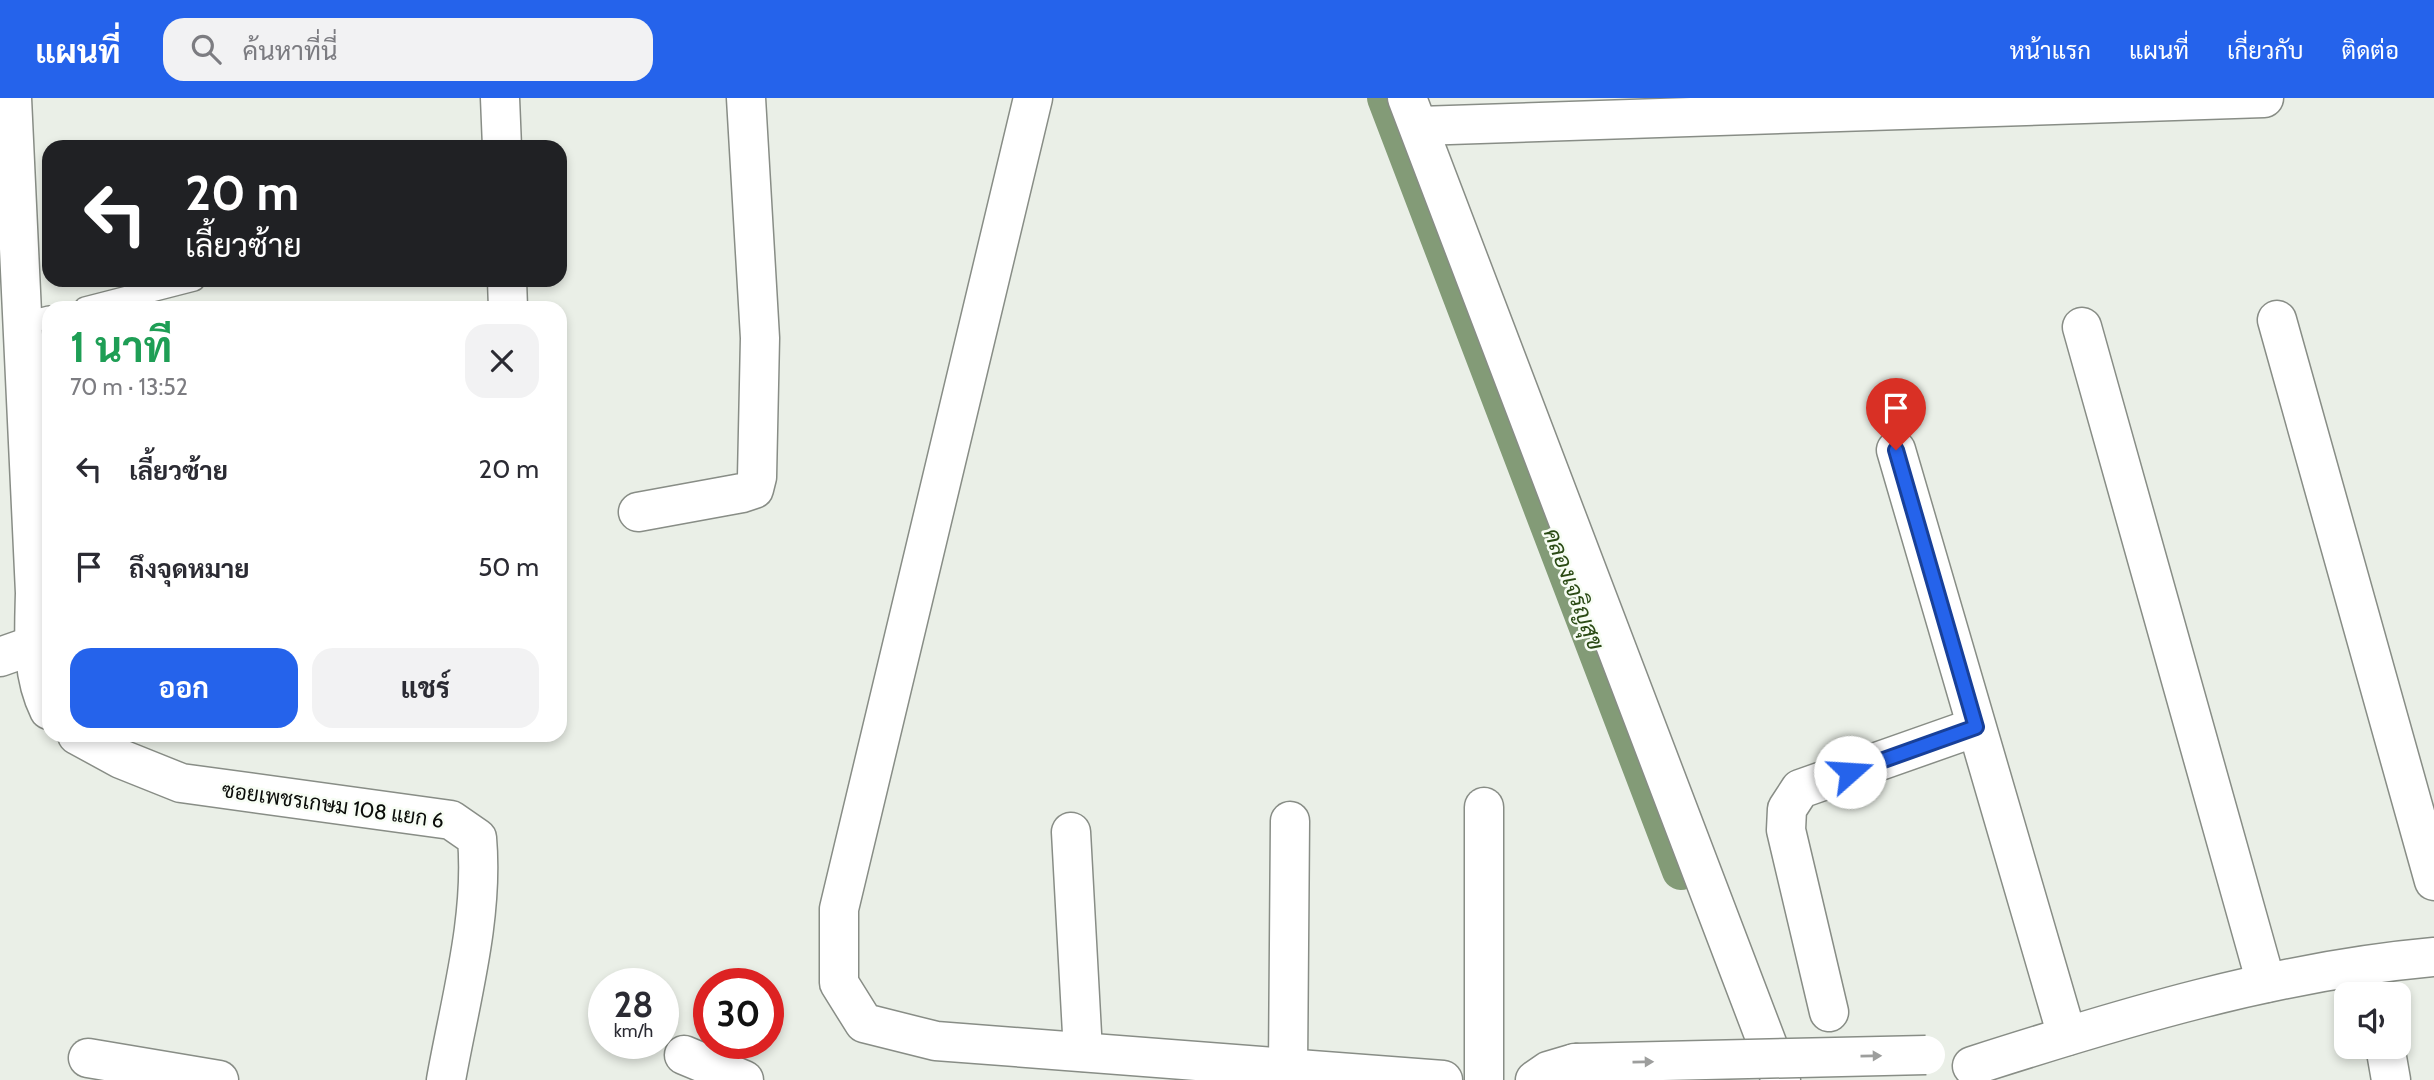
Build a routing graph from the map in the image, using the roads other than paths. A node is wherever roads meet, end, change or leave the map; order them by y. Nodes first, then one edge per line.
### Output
1 (12, 98) edge
2 (500, 98) edge
3 (746, 98) edge
4 (1033, 98) edge
5 (2264, 99) edge
6 (1413, 112) edge
7 (502, 140) edge
8 (167, 287) edge
9 (112, 301) edge
10 (2277, 320) dead end
11 (35, 321) edge
12 (2082, 327) dead end
13 (1896, 450) dead end
14 (638, 512) dead end
15 (42, 594) edge
16 (17, 651) edge
17 (42, 697) edge
18 (1976, 727) junction
19 (89, 742) edge
20 (1484, 807) dead end
21 (1290, 821) dead end
22 (1071, 832) dead end
23 (2434, 881) edge
24 (2434, 957) edge
25 (2374, 978) edge
26 (2266, 983) junction
27 (1829, 1012) dead end
28 (2067, 1036) junction
29 (1083, 1052) junction
30 (684, 1055) dead end
31 (88, 1058) dead end
32 (2387, 1059) edge
33 (1288, 1068) junction
34 (1966, 1073) edge
35 (219, 1080) edge
36 (446, 1080) edge
37 (744, 1080) edge
38 (1443, 1080) edge
39 (1484, 1080) edge
40 (1535, 1080) edge
41 (1781, 1080) edge
42 (2391, 1080) edge

1 - 11 street
2 - 7 street
3 - 14 street
4 - 29 street
5 - 6 street
6 - 41 street
8 - 9 lane
10 - 23 street
11 - 15 street
12 - 26 street
13 - 18 street
15 - 16 street
16 - 17 street
18 - 27 street
18 - 28 street
19 - 36 street, ซอยเพชรเกษม 108 แยก 6
20 - 39 street
21 - 33 street
22 - 29 street
24 - 25 street
25 - 26 street
26 - 28 street
28 - 34 street
29 - 33 street
30 - 37 street
31 - 35 street
32 - 42 street
33 - 38 street
40 -> 34 street, bridge

